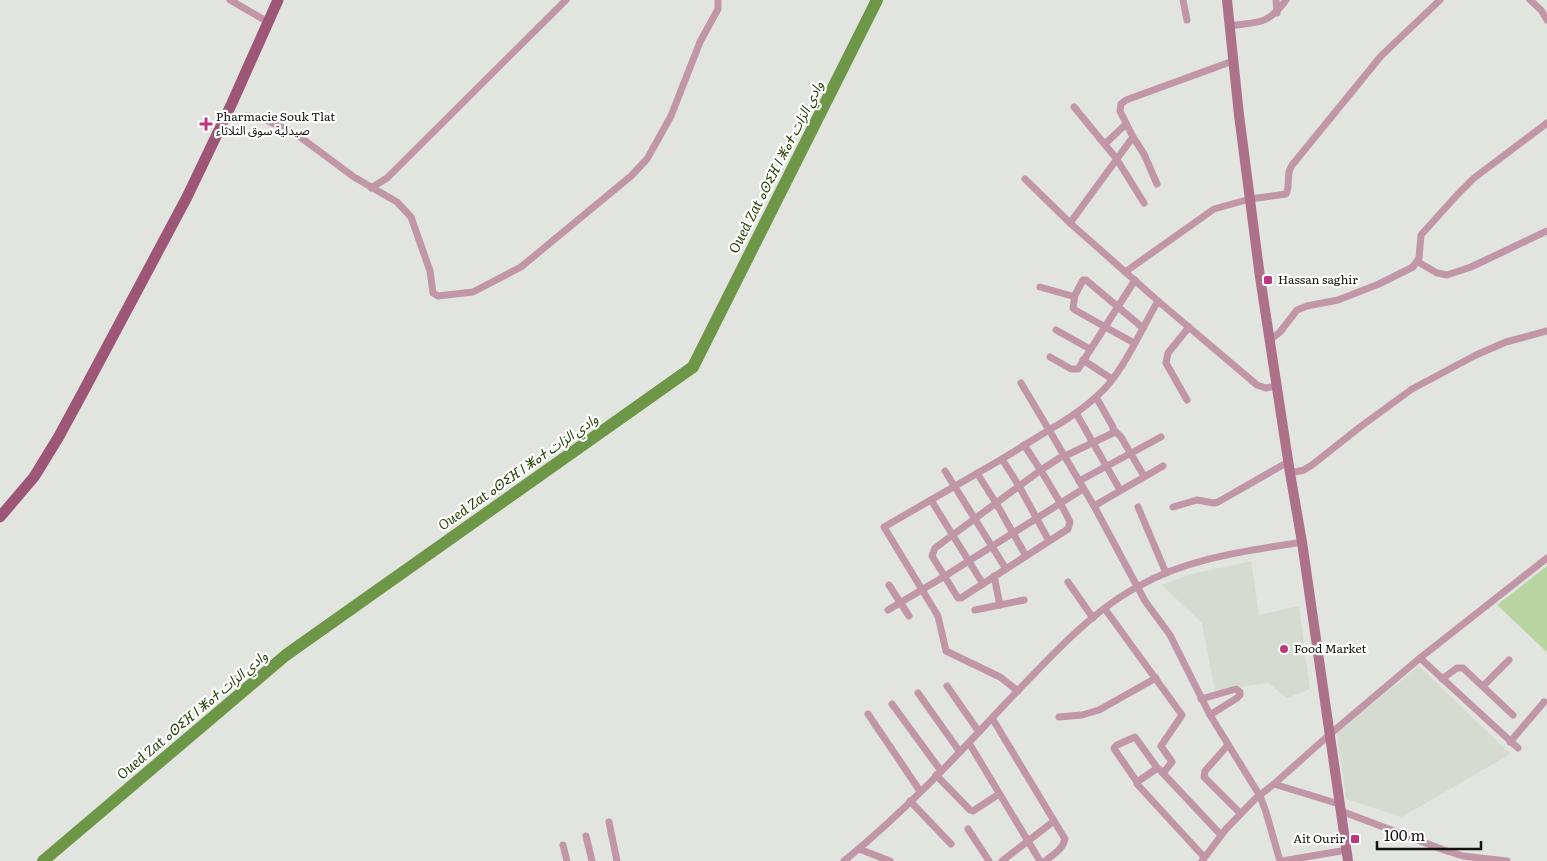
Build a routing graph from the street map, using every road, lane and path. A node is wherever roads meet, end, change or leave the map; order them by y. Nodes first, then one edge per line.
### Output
1 (230, 0) edge
2 (278, 0) edge
3 (566, 0) edge
4 (718, 0) edge
5 (1183, 0) edge
6 (1227, 0) edge
7 (1276, 0) edge
8 (1286, 0) edge
9 (1440, 0) edge
10 (1530, 0) edge
11 (1277, 12) junction
12 (1187, 20) dead end
13 (1547, 20) edge
14 (268, 22) junction
15 (1229, 26) junction
16 (1233, 61) junction
17 (1074, 107) dead end
18 (246, 116) dead end
19 (1547, 123) edge
20 (1126, 124) junction
21 (1133, 137) junction
22 (1104, 144) junction
23 (1116, 158) junction
24 (1025, 179) dead end
25 (1157, 184) dead end
26 (371, 188) junction
27 (1250, 199) junction
28 (1144, 203) dead end
29 (1070, 223) junction
30 (1547, 231) edge
31 (1418, 262) junction
32 (1125, 272) junction
33 (1135, 280) junction
34 (1040, 287) dead end
35 (1075, 295) junction
36 (1158, 301) junction
37 (1117, 307) junction
38 (1104, 326) junction
39 (1189, 327) junction
40 (1142, 328) junction
41 (1056, 330) dead end
42 (1547, 331) edge
43 (1270, 340) junction
44 (1134, 342) junction
45 (1090, 349) junction
46 (1050, 357) dead end
47 (1083, 360) junction
48 (1112, 379) junction
49 (1021, 383) dead end
50 (1277, 386) junction
51 (1096, 397) junction
52 (1187, 400) dead end
53 (1076, 413) junction
54 (1049, 430) junction
55 (1114, 430) junction
56 (1161, 437) dead end
57 (1093, 443) junction
58 (1024, 445) junction
59 (1131, 453) junction
60 (1065, 456) junction
61 (1002, 459) junction
62 (1288, 462) junction
63 (1106, 466) junction
64 (1163, 466) dead end
65 (1041, 470) junction
66 (945, 471) dead end
67 (977, 473) junction
68 (1290, 473) junction
69 (1144, 476) junction
70 (1079, 481) junction
71 (955, 486) junction
72 (1019, 486) junction
73 (1083, 489) junction
74 (1120, 490) junction
75 (931, 500) junction
76 (996, 503) junction
77 (1061, 503) junction
78 (1094, 506) junction
79 (1138, 507) dead end
80 (1173, 507) dead end
81 (0, 517) edge
82 (975, 518) junction
83 (1037, 518) junction
84 (1014, 533) junction
85 (953, 534) junction
86 (1049, 541) junction
87 (1302, 542) junction
88 (992, 546) junction
89 (1026, 556) junction
90 (1547, 558) edge
91 (969, 560) junction
92 (1006, 569) junction
93 (1166, 573) junction
94 (945, 576) junction
95 (994, 576) junction
96 (1068, 582) dead end
97 (983, 584) junction
98 (889, 585) dead end
99 (1138, 586) junction
100 (923, 589) junction
101 (1024, 600) dead end
102 (900, 603) junction
103 (1000, 605) junction
104 (1105, 609) junction
105 (888, 610) dead end
106 (975, 610) dead end
107 (909, 616) dead end
108 (1093, 618) junction
109 (1420, 658) junction
110 (1509, 660) dead end
111 (1156, 678) junction
112 (1442, 679) junction
113 (947, 686) dead end
114 (1483, 686) junction
115 (1018, 692) junction
116 (918, 694) dead end
117 (1201, 699) junction
118 (1544, 702) dead end
119 (892, 704) dead end
120 (868, 714) dead end
121 (1513, 714) dead end
122 (1210, 715) junction
123 (1059, 716) dead end
124 (992, 718) junction
125 (980, 732) junction
126 (1329, 735) junction
127 (1510, 742) junction
128 (969, 743) junction
129 (1228, 745) junction
130 (1518, 748) dead end
131 (960, 752) junction
132 (1161, 771) junction
133 (939, 773) junction
134 (1137, 782) junction
135 (1274, 784) junction
136 (920, 791) junction
137 (999, 794) junction
138 (1260, 796) junction
139 (910, 801) junction
140 (1340, 807) junction
141 (1240, 814) junction
142 (1054, 821) junction
143 (608, 822) dead end
144 (968, 829) dead end
145 (1221, 835) junction
146 (586, 836) dead end
147 (1028, 841) junction
148 (951, 844) dead end
149 (563, 845) dead end
150 (859, 849) junction
151 (1347, 850) junction
152 (1203, 859) edge
153 (567, 861) edge
154 (592, 861) edge
155 (617, 861) edge
156 (844, 861) edge
157 (890, 861) edge
158 (989, 861) edge
159 (1002, 861) edge
160 (1040, 861) edge
161 (1045, 861) edge
162 (1281, 861) edge
163 (1348, 861) edge
164 (1507, 861) edge

1 - 14 street
2 - 14 main road
3 - 26 street
4 - 26 street
5 - 12 street
6 - 15 street
7 - 11 street
8 - 11 street
9 - 27 street
10 - 13 street
11 - 15 street
14 - 81 main road
15 - 16 street
16 - 20 street
16 - 27 street
17 - 22 street
18 - 26 street
19 - 31 street
20 - 21 street
20 - 22 street
21 - 23 street
21 - 25 street
22 - 23 street
23 - 28 street
23 - 29 street
24 - 29 street
27 - 32 street
27 - 43 street
29 - 32 street
30 - 31 street
31 - 43 street
32 - 33 street
33 - 36 street
33 - 37 street
34 - 35 street
35 - 37 street
35 - 38 street
36 - 39 street
36 - 40 street
37 - 38 street
37 - 40 street
38 - 44 street
38 - 45 street
39 - 50 street
39 - 52 street
40 - 44 street
41 - 45 street
42 - 68 street
43 - 50 street
44 - 48 street
45 - 47 street
46 - 47 street
47 - 48 street
48 - 51 street
49 - 54 street
50 - 62 street
51 - 53 street
51 - 55 street
53 - 54 street
53 - 57 street
54 - 58 street
54 - 60 street
55 - 57 street
55 - 59 street
56 - 59 street
57 - 60 street
57 - 63 street
58 - 61 street
58 - 65 street
59 - 63 street
59 - 69 street
60 - 65 street
60 - 70 street
61 - 67 street
61 - 72 street
62 - 68 street
62 - 80 street
63 - 70 street
63 - 74 street
64 - 69 street
65 - 72 street
65 - 77 street
66 - 71 street
67 - 71 street
67 - 76 street
68 - 87 street
69 - 74 street
70 - 73 street
71 - 75 street
71 - 82 street
72 - 76 street
72 - 83 street
73 - 77 street
73 - 78 street
74 - 78 street
75 - 85 street
75 - 100 street
76 - 82 street
76 - 84 street
77 - 83 street
77 - 86 street
78 - 99 street
79 - 93 street
82 - 85 street
82 - 88 street
83 - 84 street
83 - 86 street
84 - 88 street
84 - 89 street
85 - 91 street
85 - 94 street
86 - 89 street
87 - 93 street
87 - 126 street
88 - 91 street
88 - 92 street
89 - 92 street
90 - 109 street
91 - 94 street
91 - 97 street
92 - 95 street
93 - 99 street
94 - 97 street
94 - 100 street
95 - 97 street
95 - 103 street
96 - 108 street
98 - 102 street
99 - 104 street
99 - 117 street
100 - 102 street
100 - 115 street
101 - 103 street
102 - 105 street
102 - 107 street
103 - 106 street
104 - 108 street
104 - 111 street
108 - 115 street
109 - 112 street
109 - 126 street
110 - 114 street
111 - 123 street
111 - 132 street
112 - 114 street
112 - 127 street
113 - 125 street
114 - 121 street
115 - 124 street
116 - 131 street
117 - 122 street
117 - 122 street
118 - 127 street
119 - 133 street
120 - 136 street
122 - 129 street
124 - 125 street
124 - 142 street
125 - 128 street
126 - 135 street
126 - 140 street
127 - 130 street
128 - 131 street
128 - 137 street
129 - 138 street
129 - 141 street
131 - 133 street
132 - 134 street
132 - 134 street
132 - 145 street
133 - 136 street
133 - 137 street
134 - 152 street
135 - 138 street
135 - 140 street
136 - 139 street
137 - 147 street
138 - 141 street
138 - 162 street
139 - 148 street
139 - 150 street
140 - 151 street
140 - 164 street
141 - 145 street
142 - 147 street
142 - 161 street
143 - 155 street
144 - 158 street
145 - 152 street
146 - 154 street
147 - 159 street
147 - 160 street
149 - 153 street
150 - 156 street
150 - 157 street
151 - 162 street
151 - 163 street

